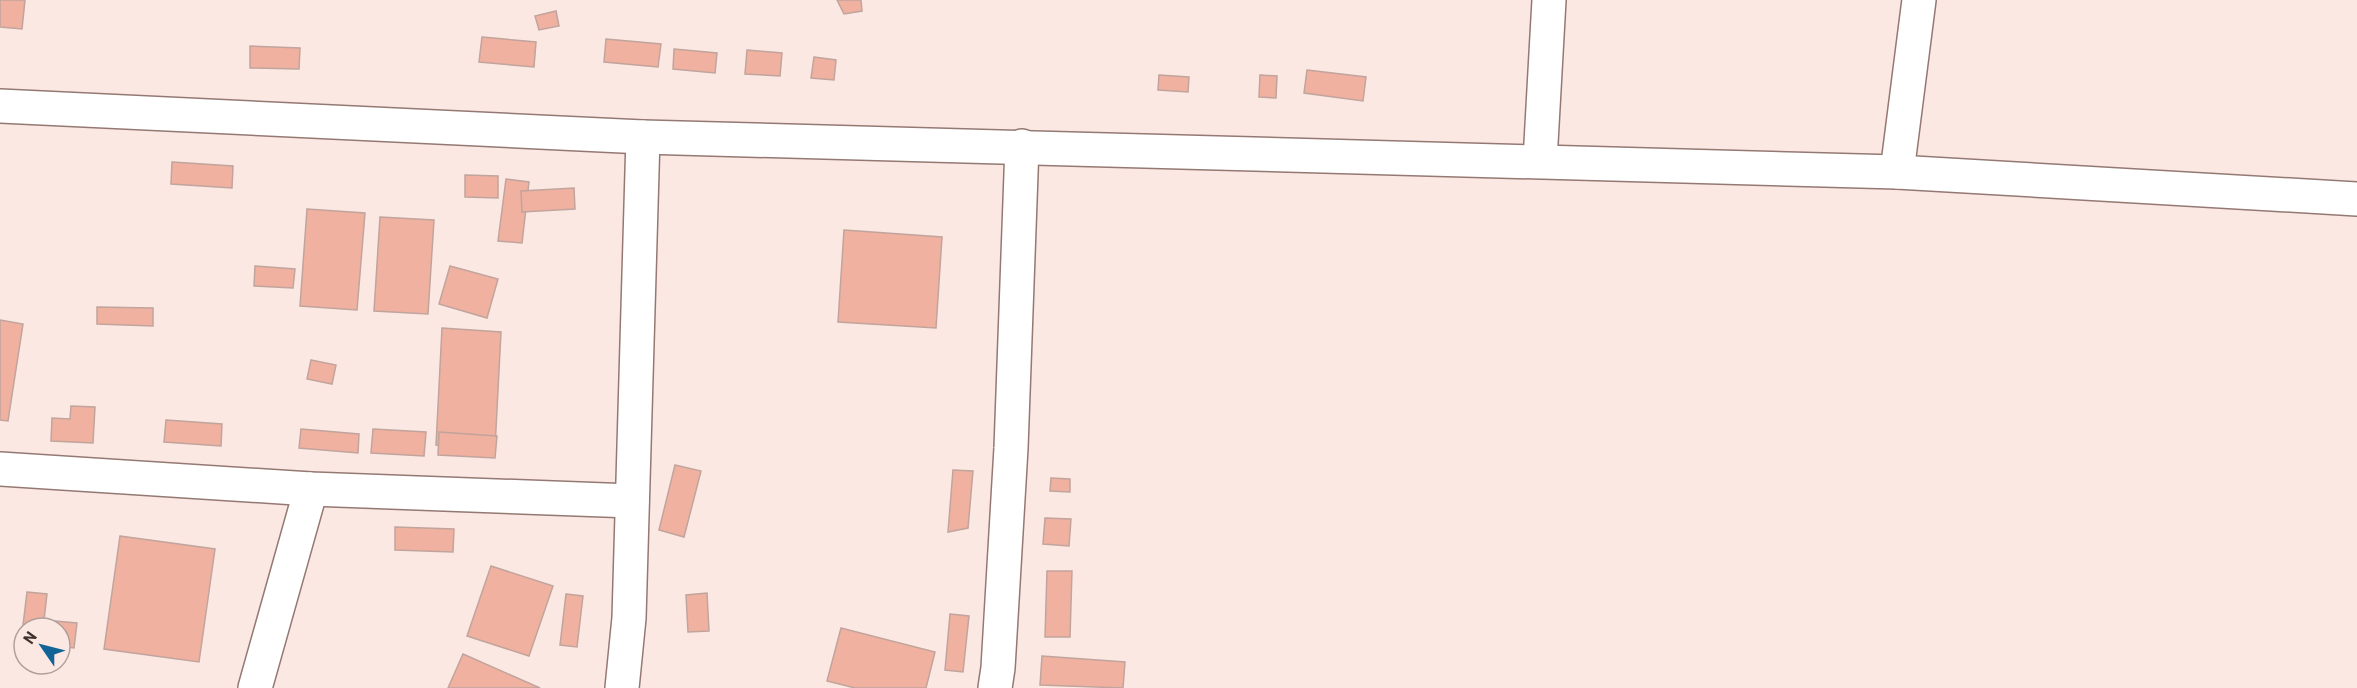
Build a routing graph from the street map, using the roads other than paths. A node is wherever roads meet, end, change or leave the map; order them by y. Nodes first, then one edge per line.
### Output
1 (1549, 0) edge
2 (1918, 0) edge
3 (0, 106) edge
4 (643, 137) junction
5 (1022, 146) junction
6 (1540, 161) junction
7 (1897, 172) junction
8 (2357, 199) edge
9 (0, 469) edge
10 (311, 489) junction
11 (632, 501) junction
12 (255, 688) edge
13 (622, 688) edge
14 (995, 688) edge

1 - 6 street
2 - 7 street
3 - 4 street
4 - 5 street
4 - 11 street
5 - 6 street
5 - 14 street
6 - 7 street
7 - 8 street
9 - 10 street
10 - 11 street
10 - 12 street
11 - 13 street

